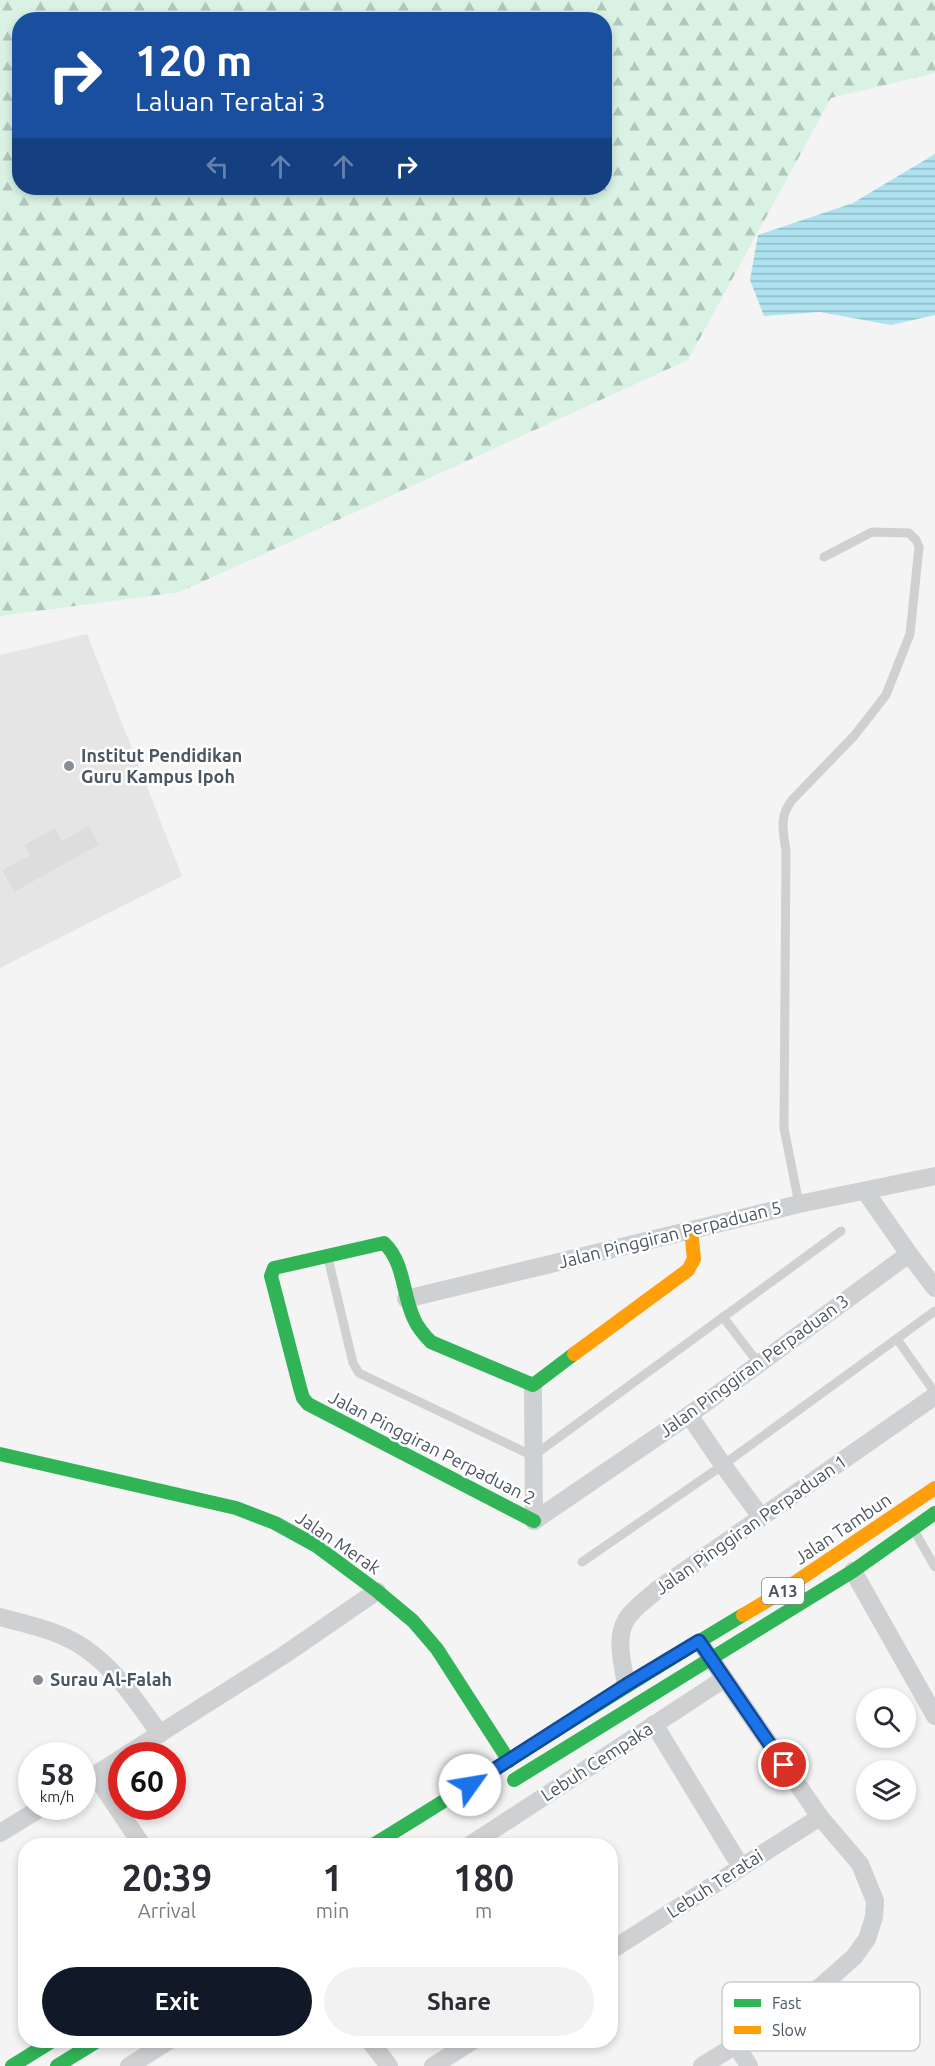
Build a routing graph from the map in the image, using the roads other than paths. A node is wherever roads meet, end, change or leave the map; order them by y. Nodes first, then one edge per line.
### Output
1 (824, 557) dead end
2 (935, 1176) edge
3 (865, 1191) junction
4 (799, 1204) junction
5 (691, 1230) junction
6 (841, 1231) dead end
7 (909, 1254) junction
8 (327, 1256) junction
9 (935, 1288) edge
10 (406, 1299) junction
11 (935, 1311) edge
12 (723, 1317) junction
13 (897, 1339) junction
14 (759, 1364) junction
15 (534, 1385) junction
16 (935, 1394) edge
17 (689, 1414) junction
18 (0, 1454) edge
19 (533, 1456) junction
20 (723, 1466) junction
21 (935, 1490) edge
22 (935, 1513) edge
23 (761, 1517) junction
24 (534, 1521) junction
25 (913, 1527) junction
26 (582, 1562) dead end
27 (935, 1568) edge
28 (853, 1571) junction
29 (807, 1575) junction
30 (377, 1591) junction
31 (0, 1617) edge
32 (699, 1641) junction
33 (711, 1660) junction
34 (724, 1679) junction
35 (626, 1685) junction
36 (935, 1716) edge
37 (654, 1724) junction
38 (159, 1734) junction
39 (146, 1742) edge
40 (509, 1761) junction
41 (96, 1788) edge
42 (501, 1789) dead end
43 (820, 1817) junction
44 (21, 1820) edge
45 (0, 1833) edge
46 (136, 1838) edge
47 (384, 1838) edge
48 (481, 1838) edge
49 (741, 1867) junction
50 (618, 1946) edge
51 (827, 1982) edge
52 (41, 2048) edge
53 (86, 2048) edge
54 (157, 2048) edge
55 (375, 2048) edge
56 (461, 2048) edge
57 (726, 2051) edge
58 (740, 2051) edge
59 (12, 2066) edge
60 (57, 2066) edge
61 (129, 2066) edge
62 (388, 2066) edge
63 (433, 2066) edge
64 (702, 2066) edge
65 (749, 2066) edge

1 - 4 lane
2 - 3 street, Jalan Pinggiran Perpaduan 5
3 - 4 street, Jalan Pinggiran Perpaduan 5
3 - 7 street
4 - 5 street, Jalan Pinggiran Perpaduan 5
5 - 10 street, Jalan Pinggiran Perpaduan 5
5 - 15 street
6 - 12 lane
7 - 9 street
7 - 14 street, Jalan Pinggiran Perpaduan 3
8 - 10 street, Jalan Pinggiran Perpaduan 2
8 - 19 lane
8 - 24 street, Jalan Pinggiran Perpaduan 2
10 - 15 street
11 - 13 lane
12 - 14 lane
12 - 19 lane
13 - 16 lane
13 - 20 lane
14 - 17 street, Jalan Pinggiran Perpaduan 3
15 - 19 street
16 - 23 street, Jalan Pinggiran Perpaduan 1
17 - 20 street
17 - 24 street, Jalan Pinggiran Perpaduan 3
18 - 30 street, Jalan Merak
19 - 24 street
20 - 23 street
20 - 26 lane
21 - 25 street
21 - 29 street, Jalan Tambun / A13
22 - 25 street, A13
23 - 35 street, Jalan Pinggiran Perpaduan 1
25 - 27 lane
25 - 28 street, A13
25 - 29 street
28 - 33 street, A13
28 - 36 street
29 - 32 street, Jalan Tambun / A13
30 - 38 street
30 - 40 street, Jalan Merak
31 - 38 street
32 - 33 street
32 - 35 street, Jalan Tambun / A13
33 - 34 street
33 - 42 street, A13
34 - 37 street, Lebuh Cempaka
34 - 43 street
35 - 40 street, Jalan Tambun
37 - 48 street, Lebuh Cempaka
37 - 49 street
38 - 39 street
40 - 47 street, Jalan Tambun
41 - 46 street
43 - 49 street, Lebuh Teratai
43 - 51 street
44 - 45 street
49 - 50 street, Lebuh Teratai
52 - 59 street
53 - 60 street
54 - 61 street
55 - 62 street
56 - 63 street
57 - 64 street
58 - 65 street

